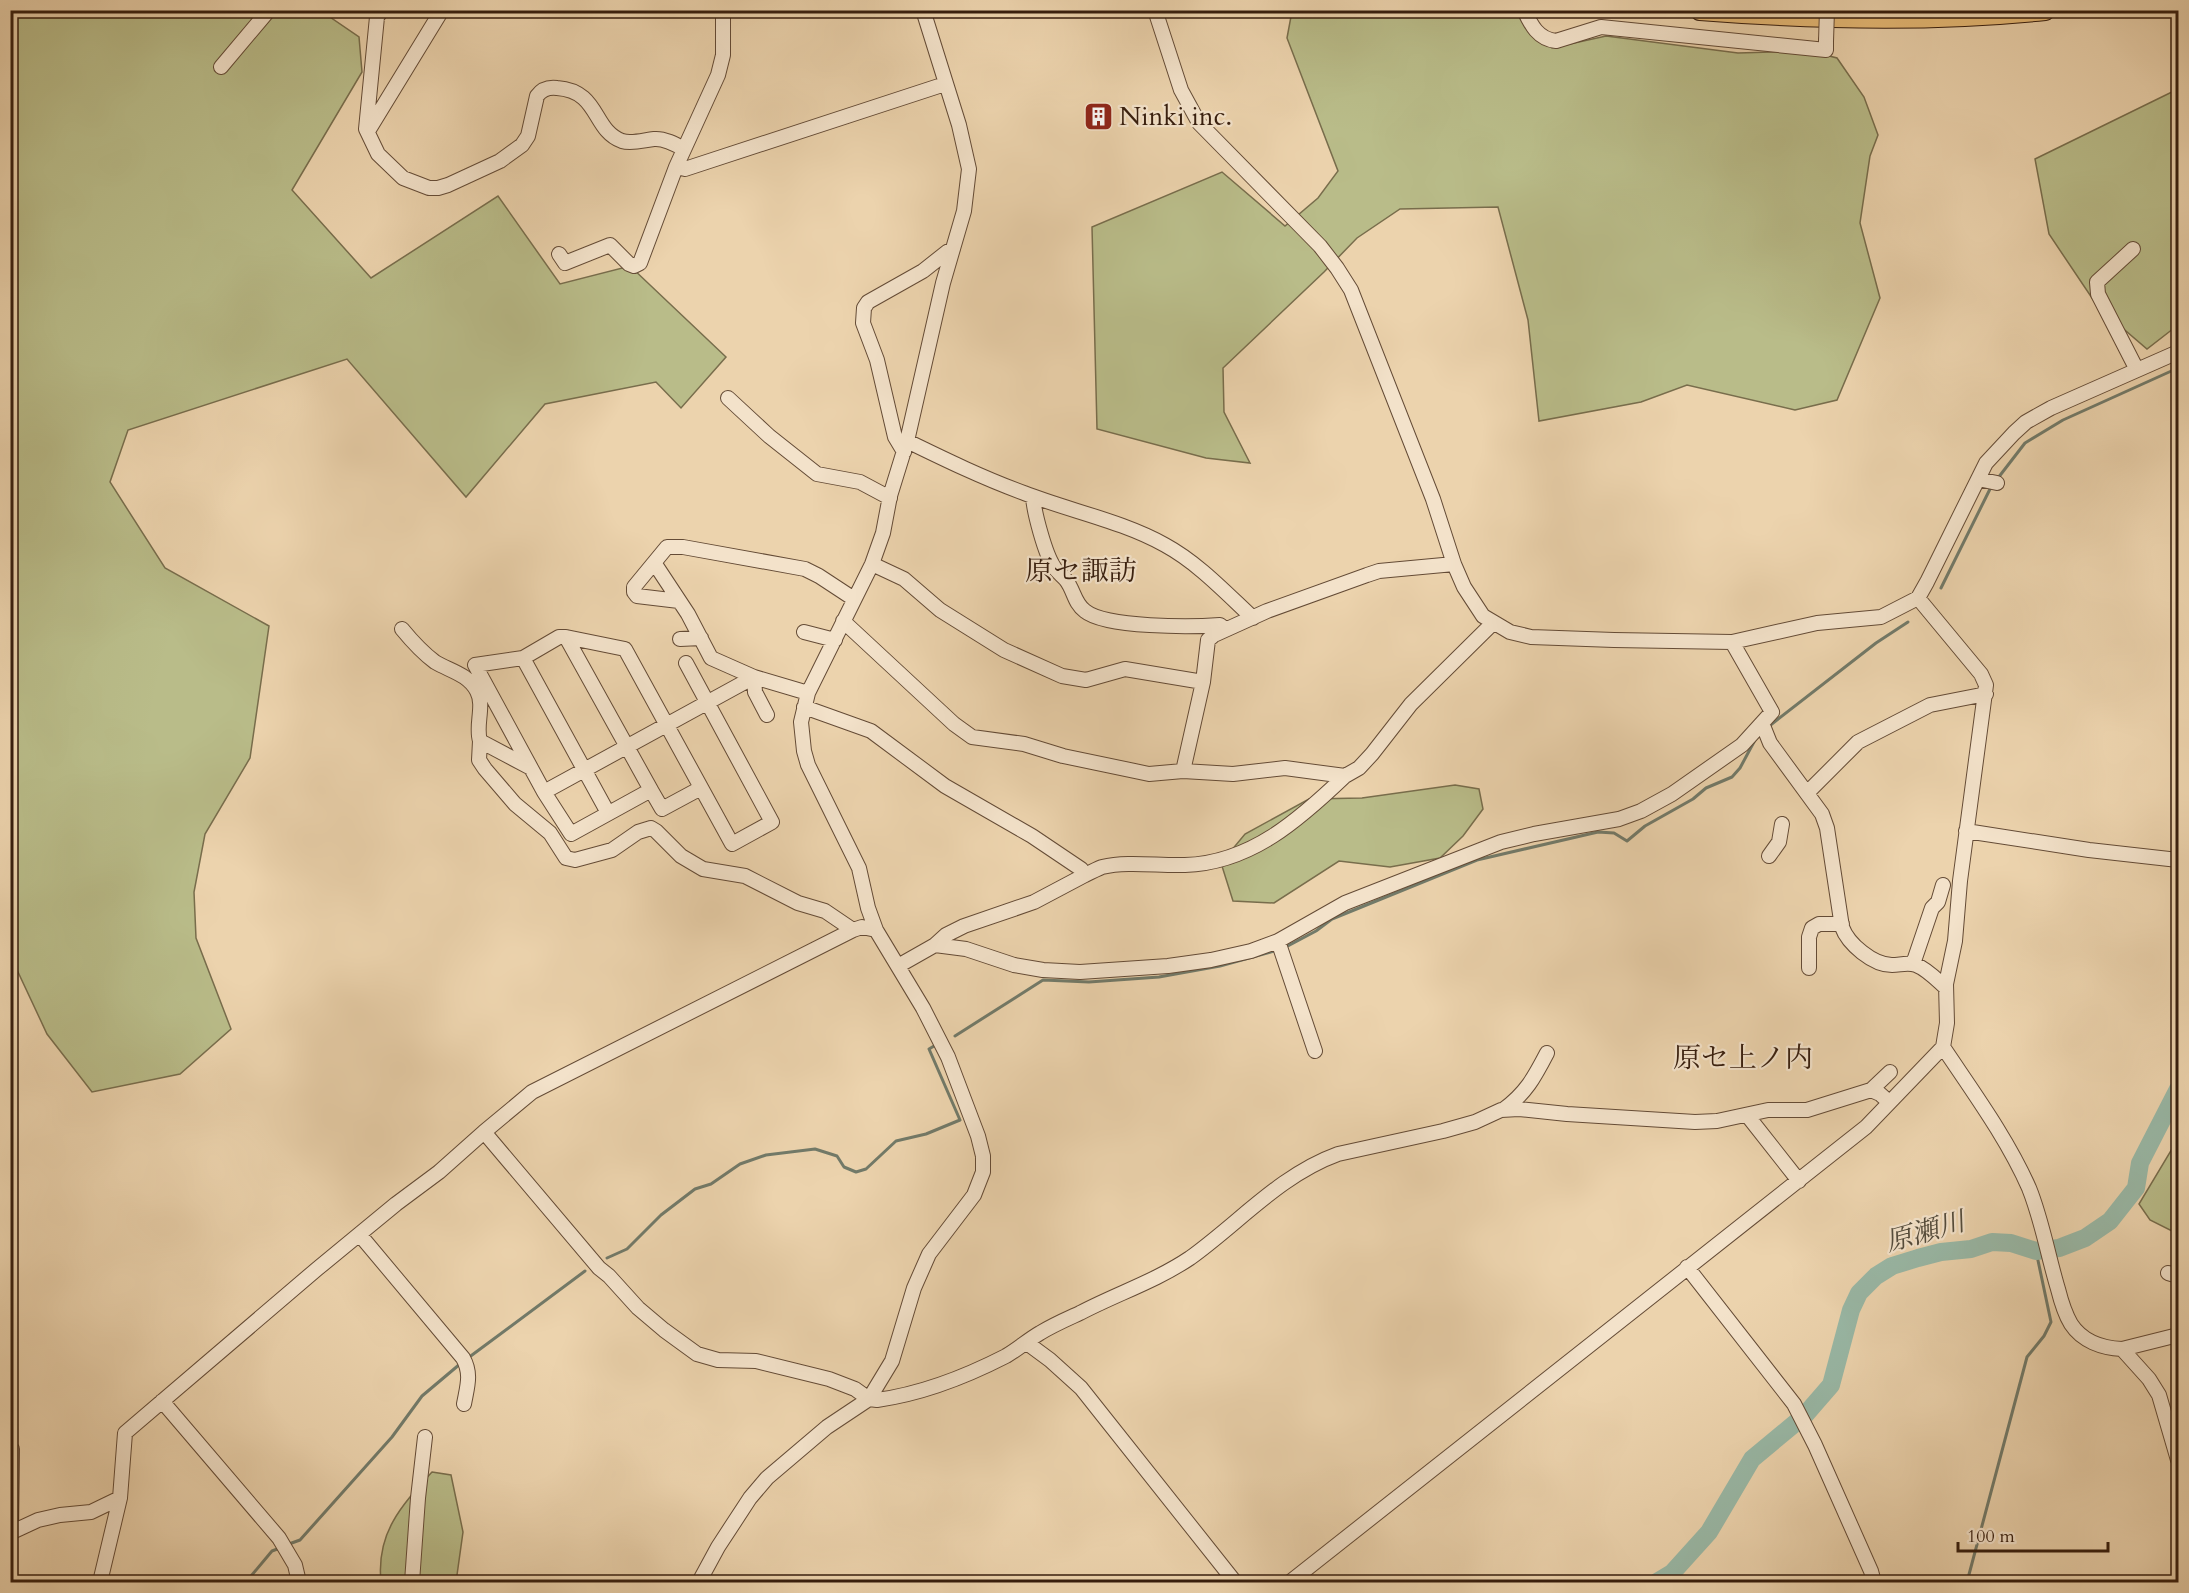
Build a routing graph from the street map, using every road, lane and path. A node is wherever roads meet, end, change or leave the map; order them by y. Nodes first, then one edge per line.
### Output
1 (268, 10) edge
2 (382, 10) edge
3 (442, 10) edge
4 (723, 10) edge
5 (923, 10) edge
6 (1155, 10) edge
7 (1524, 10) edge
8 (1700, 10) edge
9 (1827, 10) edge
10 (2045, 10) edge
11 (221, 67) dead end
12 (945, 84) junction
13 (367, 132) junction
14 (684, 149) junction
15 (676, 167) junction
16 (953, 249) junction
17 (2133, 249) dead end
18 (559, 255) dead end
19 (2178, 352) edge
20 (2137, 370) junction
21 (728, 398) dead end
22 (905, 447) junction
23 (1034, 497) junction
24 (890, 498) junction
25 (655, 564) junction
26 (872, 564) junction
27 (1454, 564) junction
28 (1918, 598) junction
29 (854, 599) junction
30 (679, 602) junction
31 (1252, 618) junction
32 (843, 621) junction
33 (1493, 623) junction
34 (402, 629) dead end
35 (1225, 629) junction
36 (804, 632) dead end
37 (566, 637) junction
38 (701, 638) junction
39 (680, 639) dead end
40 (835, 640) junction
41 (1732, 642) junction
42 (523, 658) junction
43 (686, 663) dead end
44 (754, 677) junction
45 (1203, 682) junction
46 (808, 693) junction
47 (1986, 694) junction
48 (708, 702) junction
49 (804, 707) junction
50 (766, 714) dead end
51 (1762, 723) junction
52 (668, 725) junction
53 (480, 741) junction
54 (626, 746) junction
55 (531, 768) junction
56 (584, 769) junction
57 (1183, 771) junction
58 (1345, 776) junction
59 (701, 788) junction
60 (651, 790) junction
61 (544, 792) junction
62 (1807, 794) junction
63 (608, 813) junction
64 (1782, 824) dead end
65 (1966, 831) junction
66 (1769, 856) dead end
67 (2178, 860) edge
68 (1086, 875) junction
69 (1943, 885) dead end
70 (1938, 902) junction
71 (1957, 906) junction
72 (1842, 924) junction
73 (853, 930) junction
74 (876, 930) junction
75 (935, 945) junction
76 (1280, 946) junction
77 (1913, 964) junction
78 (898, 966) junction
79 (1809, 968) dead end
80 (1946, 988) junction
81 (1943, 1047) junction
82 (1316, 1051) dead end
83 (1547, 1053) dead end
84 (1890, 1072) dead end
85 (1871, 1090) junction
86 (1889, 1102) junction
87 (1503, 1110) junction
88 (1747, 1115) junction
89 (484, 1132) junction
90 (1799, 1181) junction
91 (360, 1234) junction
92 (1687, 1268) junction
93 (2178, 1335) edge
94 (1027, 1343) junction
95 (2122, 1349) junction
96 (869, 1399) junction
97 (162, 1401) junction
98 (464, 1404) dead end
99 (425, 1437) dead end
100 (12, 1449) dead end
101 (2178, 1460) edge
102 (120, 1498) junction
103 (11, 1533) edge
104 (100, 1582) edge
105 (299, 1582) edge
106 (411, 1582) edge
107 (699, 1582) edge
108 (1235, 1582) edge
109 (1290, 1582) edge
110 (1874, 1582) edge

1 - 11 street
2 - 13 street
3 - 13 street
4 - 14 street
5 - 12 street
6 - 27 street
7 - 9 street, bridge
8 - 10 highway
12 - 15 street
12 - 16 street
13 - 14 street
14 - 15 street
15 - 18 street
16 - 22 street
16 - 22 street
17 - 20 street
19 - 20 street
20 - 28 street
21 - 24 street
22 - 23 street
22 - 24 street
23 - 31 street
23 - 35 street
24 - 26 street
25 - 29 street
25 - 30 street
25 - 30 street
26 - 29 street
26 - 45 street
27 - 31 street
27 - 33 street
28 - 41 street
28 - 47 street
29 - 32 street
30 - 38 street
31 - 35 street
32 - 40 street
32 - 57 street
33 - 41 street
33 - 58 street
34 - 53 street
35 - 45 street
36 - 40 street
37 - 42 street
37 - 52 street
37 - 54 street
38 - 39 street
38 - 44 street
40 - 46 street
41 - 51 street
42 - 55 street
42 - 56 street
43 - 48 street
44 - 46 street
44 - 48 street
44 - 50 street
45 - 57 street
46 - 49 street
47 - 62 street
47 - 65 street
48 - 52 street
48 - 59 street
49 - 68 street
49 - 74 street
51 - 62 street
51 - 76 street
52 - 54 street
52 - 59 street
53 - 55 street
53 - 73 street
54 - 56 street
54 - 60 street
55 - 61 street
56 - 61 street
56 - 63 street
57 - 58 street
58 - 68 street
59 - 60 street
60 - 63 street
61 - 63 street
62 - 72 street
64 - 66 street
65 - 67 street
65 - 71 street
68 - 75 street
69 - 70 street
70 - 71 street
70 - 77 street
71 - 80 street
72 - 77 street
72 - 79 street
73 - 74 street
73 - 89 street
74 - 78 street
75 - 76 street
75 - 78 street
76 - 82 street
77 - 80 street
78 - 96 street
80 - 81 street
81 - 86 street
81 - 95 street
83 - 87 street
84 - 85 street
85 - 86 street
85 - 88 street
86 - 90 street
87 - 88 street
87 - 94 street
88 - 90 street
89 - 91 street
89 - 96 street
90 - 92 street
91 - 97 street
91 - 98 street
92 - 109 street
92 - 110 street
93 - 95 street
94 - 96 street
94 - 108 street
95 - 101 street
96 - 107 street
97 - 102 street
97 - 105 street
99 - 106 street
100 - 103 street
102 - 103 street
102 - 104 street

